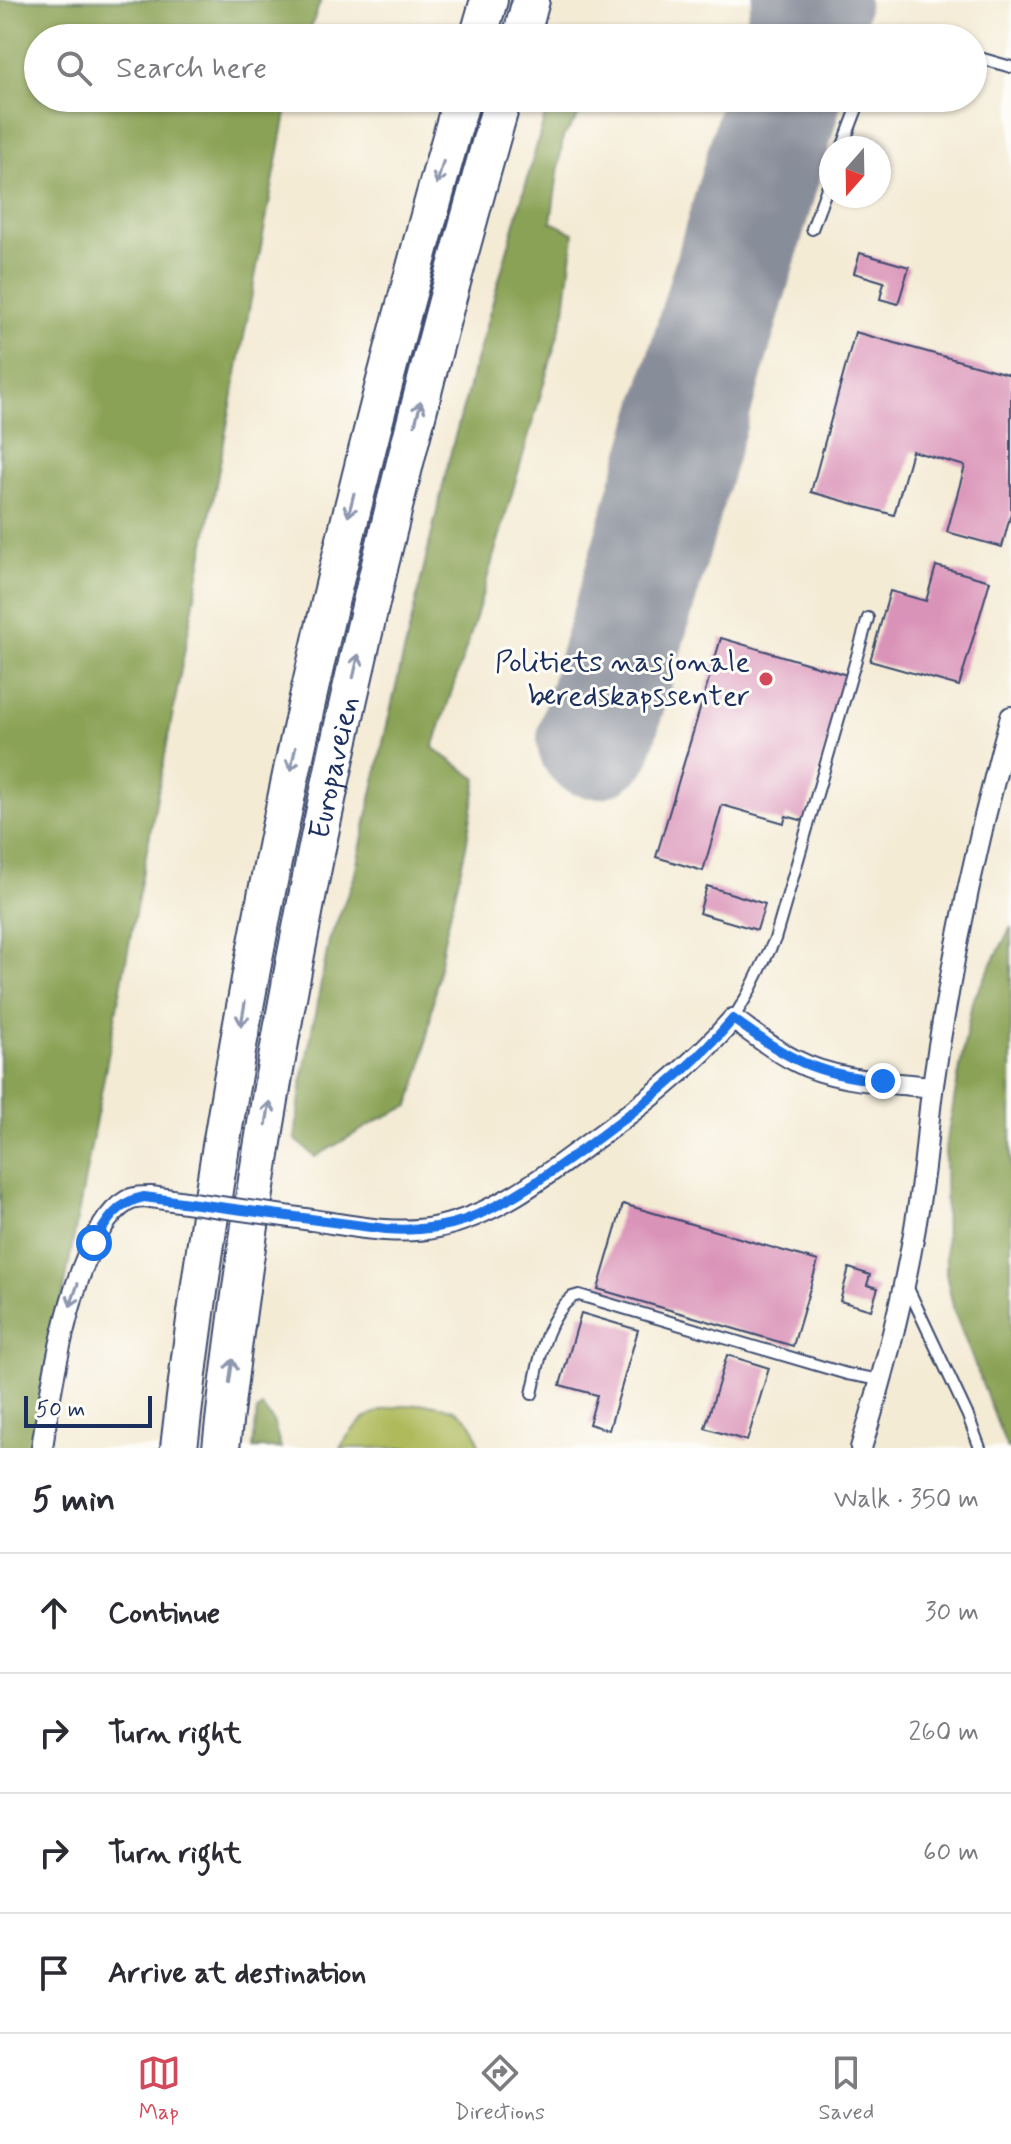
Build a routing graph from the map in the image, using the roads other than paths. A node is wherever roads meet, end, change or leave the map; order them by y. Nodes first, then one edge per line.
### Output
1 (489, 0) edge
2 (531, 0) edge
3 (482, 24) edge
4 (525, 24) edge
5 (987, 60) edge
6 (1011, 67) edge
7 (458, 112) edge
8 (499, 112) edge
9 (856, 112) edge
10 (847, 136) edge
11 (820, 208) edge
12 (812, 229) dead end
13 (868, 618) dead end
14 (1011, 717) edge
15 (733, 1019) junction
16 (932, 1087) junction
17 (906, 1282) junction
18 (881, 1380) junction
19 (532, 1394) dead end
20 (42, 1448) edge
21 (179, 1448) edge
22 (221, 1448) edge
23 (861, 1448) edge
24 (980, 1448) edge

1 - 3 highway
2 - 4 highway
5 - 6 lane
7 -> 21 highway, Europaveien
22 -> 8 highway, Europaveien
9 - 10 lane
11 - 12 lane
13 - 15 lane
14 - 16 street
15 - 16 street
15 -> 20 street, bridge
16 - 17 street
17 - 18 street
17 - 24 lane
18 - 19 lane
18 - 23 street

